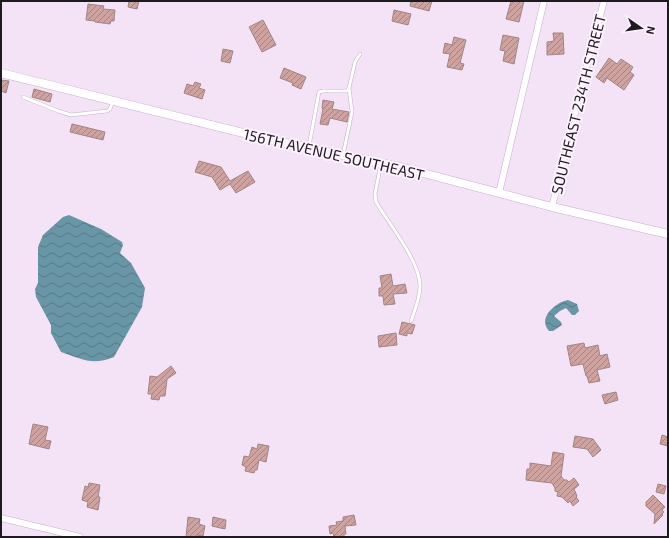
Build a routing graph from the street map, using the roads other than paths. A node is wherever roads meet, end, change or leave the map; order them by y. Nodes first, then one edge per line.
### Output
1 (544, 1) edge
2 (604, 1) edge
3 (360, 54) dead end
4 (1, 73) edge
5 (349, 88) junction
6 (23, 97) dead end
7 (113, 101) junction
8 (309, 148) junction
9 (343, 156) junction
10 (381, 164) junction
11 (499, 194) junction
12 (552, 207) junction
13 (668, 234) edge
14 (411, 321) dead end
15 (1, 518) edge
16 (80, 537) edge

1 - 11 street
2 - 12 street, SOUTHEAST 234TH STREET
3 - 5 lane
4 - 7 street, 156TH AVENUE SOUTHEAST
5 - 8 lane
5 - 9 lane
6 - 7 lane
7 - 8 street, 156TH AVENUE SOUTHEAST
8 - 9 street, 156TH AVENUE SOUTHEAST
9 - 10 street, 156TH AVENUE SOUTHEAST
10 - 11 street, 156TH AVENUE SOUTHEAST
10 - 14 lane
11 - 12 street, 156TH AVENUE SOUTHEAST
12 - 13 street, 156TH AVENUE SOUTHEAST
15 - 16 street

